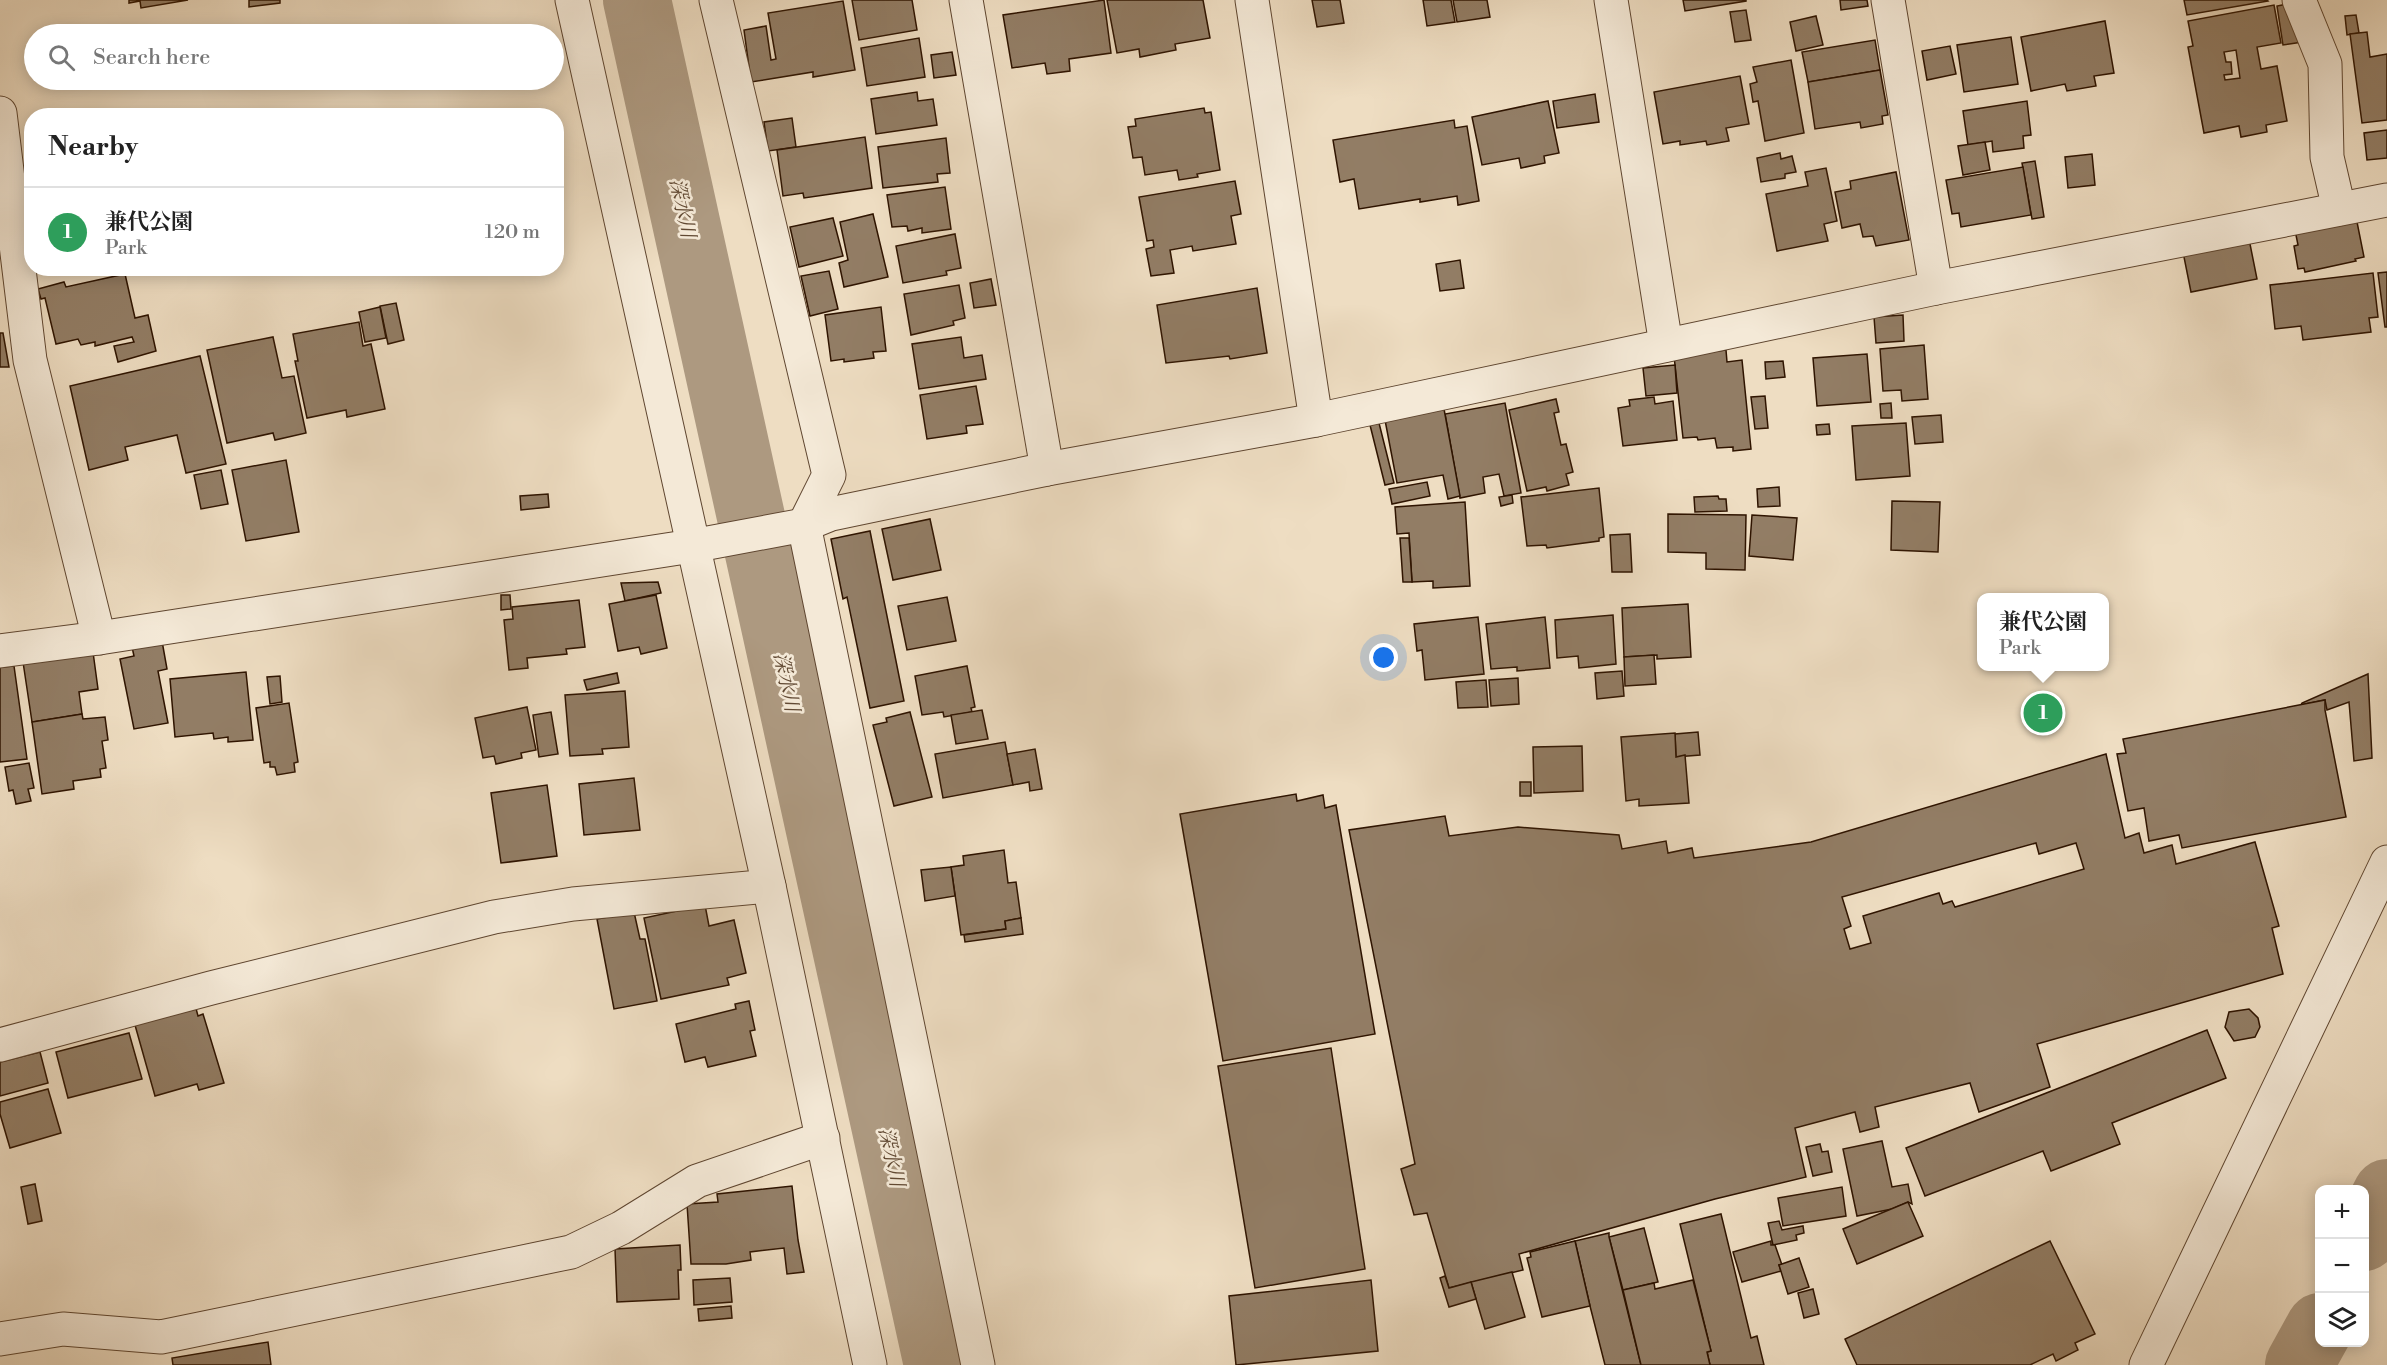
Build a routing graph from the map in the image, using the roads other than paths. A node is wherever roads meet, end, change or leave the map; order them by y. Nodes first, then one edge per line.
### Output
1 (572, 0) edge
2 (716, 0) edge
3 (966, 0) edge
4 (1252, 0) edge
5 (1611, 0) edge
6 (1888, 0) edge
7 (2299, 0) edge
8 (0, 113) edge
9 (2387, 200) edge
10 (2340, 209) junction
11 (1936, 288) junction
12 (1666, 345) junction
13 (1316, 420) junction
14 (1047, 469) junction
15 (804, 525) junction
16 (692, 546) junction
17 (99, 638) junction
18 (0, 651) edge
19 (2387, 862) edge
20 (769, 886) junction
21 (0, 1045) edge
22 (822, 1138) junction
23 (0, 1339) edge
24 (870, 1365) edge
25 (978, 1365) edge
26 (2146, 1365) edge

1 - 16 street
2 - 15 street
3 - 14 street
4 - 13 street
5 - 12 street
6 - 11 street
7 - 10 street
8 - 17 street
9 - 10 street
10 - 11 street
11 - 12 street
12 - 13 street
13 - 14 street
14 - 15 street
15 - 16 street
15 - 25 street
16 - 17 street
16 - 20 street
17 - 18 street
19 - 26 street
20 - 21 street
20 - 22 street
22 - 23 street
22 - 24 street

